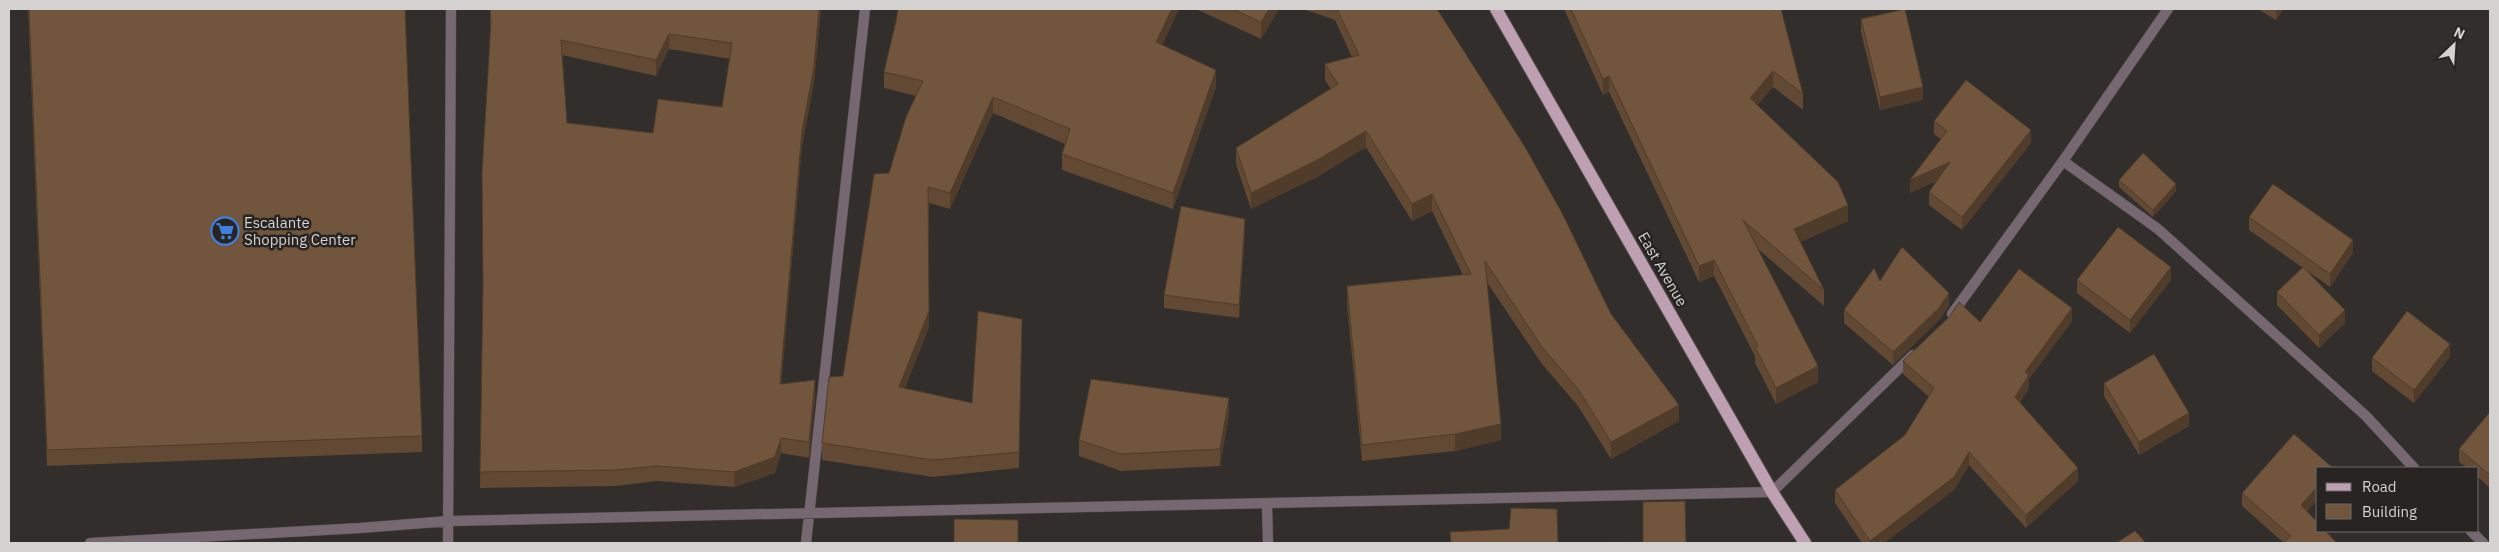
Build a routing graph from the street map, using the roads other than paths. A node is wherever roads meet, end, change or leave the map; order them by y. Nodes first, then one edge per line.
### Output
1 (452, 9) edge
2 (865, 9) edge
3 (1496, 9) edge
4 (2168, 9) edge
5 (2063, 161) junction
6 (1944, 325) edge
7 (1922, 346) edge
8 (2413, 467) edge
9 (1772, 492) junction
10 (1267, 504) junction
11 (810, 514) junction
12 (449, 521) junction
13 (2472, 532) edge
14 (90, 543) edge
15 (448, 543) edge
16 (806, 543) edge
17 (1268, 543) edge
18 (1805, 543) edge
19 (2483, 543) edge

1 - 12 street
2 - 11 street
3 - 9 main road, East Avenue
4 - 5 street
5 - 6 street
5 - 8 street
7 - 9 street
9 - 10 street
9 - 18 main road, East Avenue
10 - 11 street
10 - 17 street
11 - 12 street
11 - 16 street
12 - 14 street
12 - 15 street
13 - 19 street

